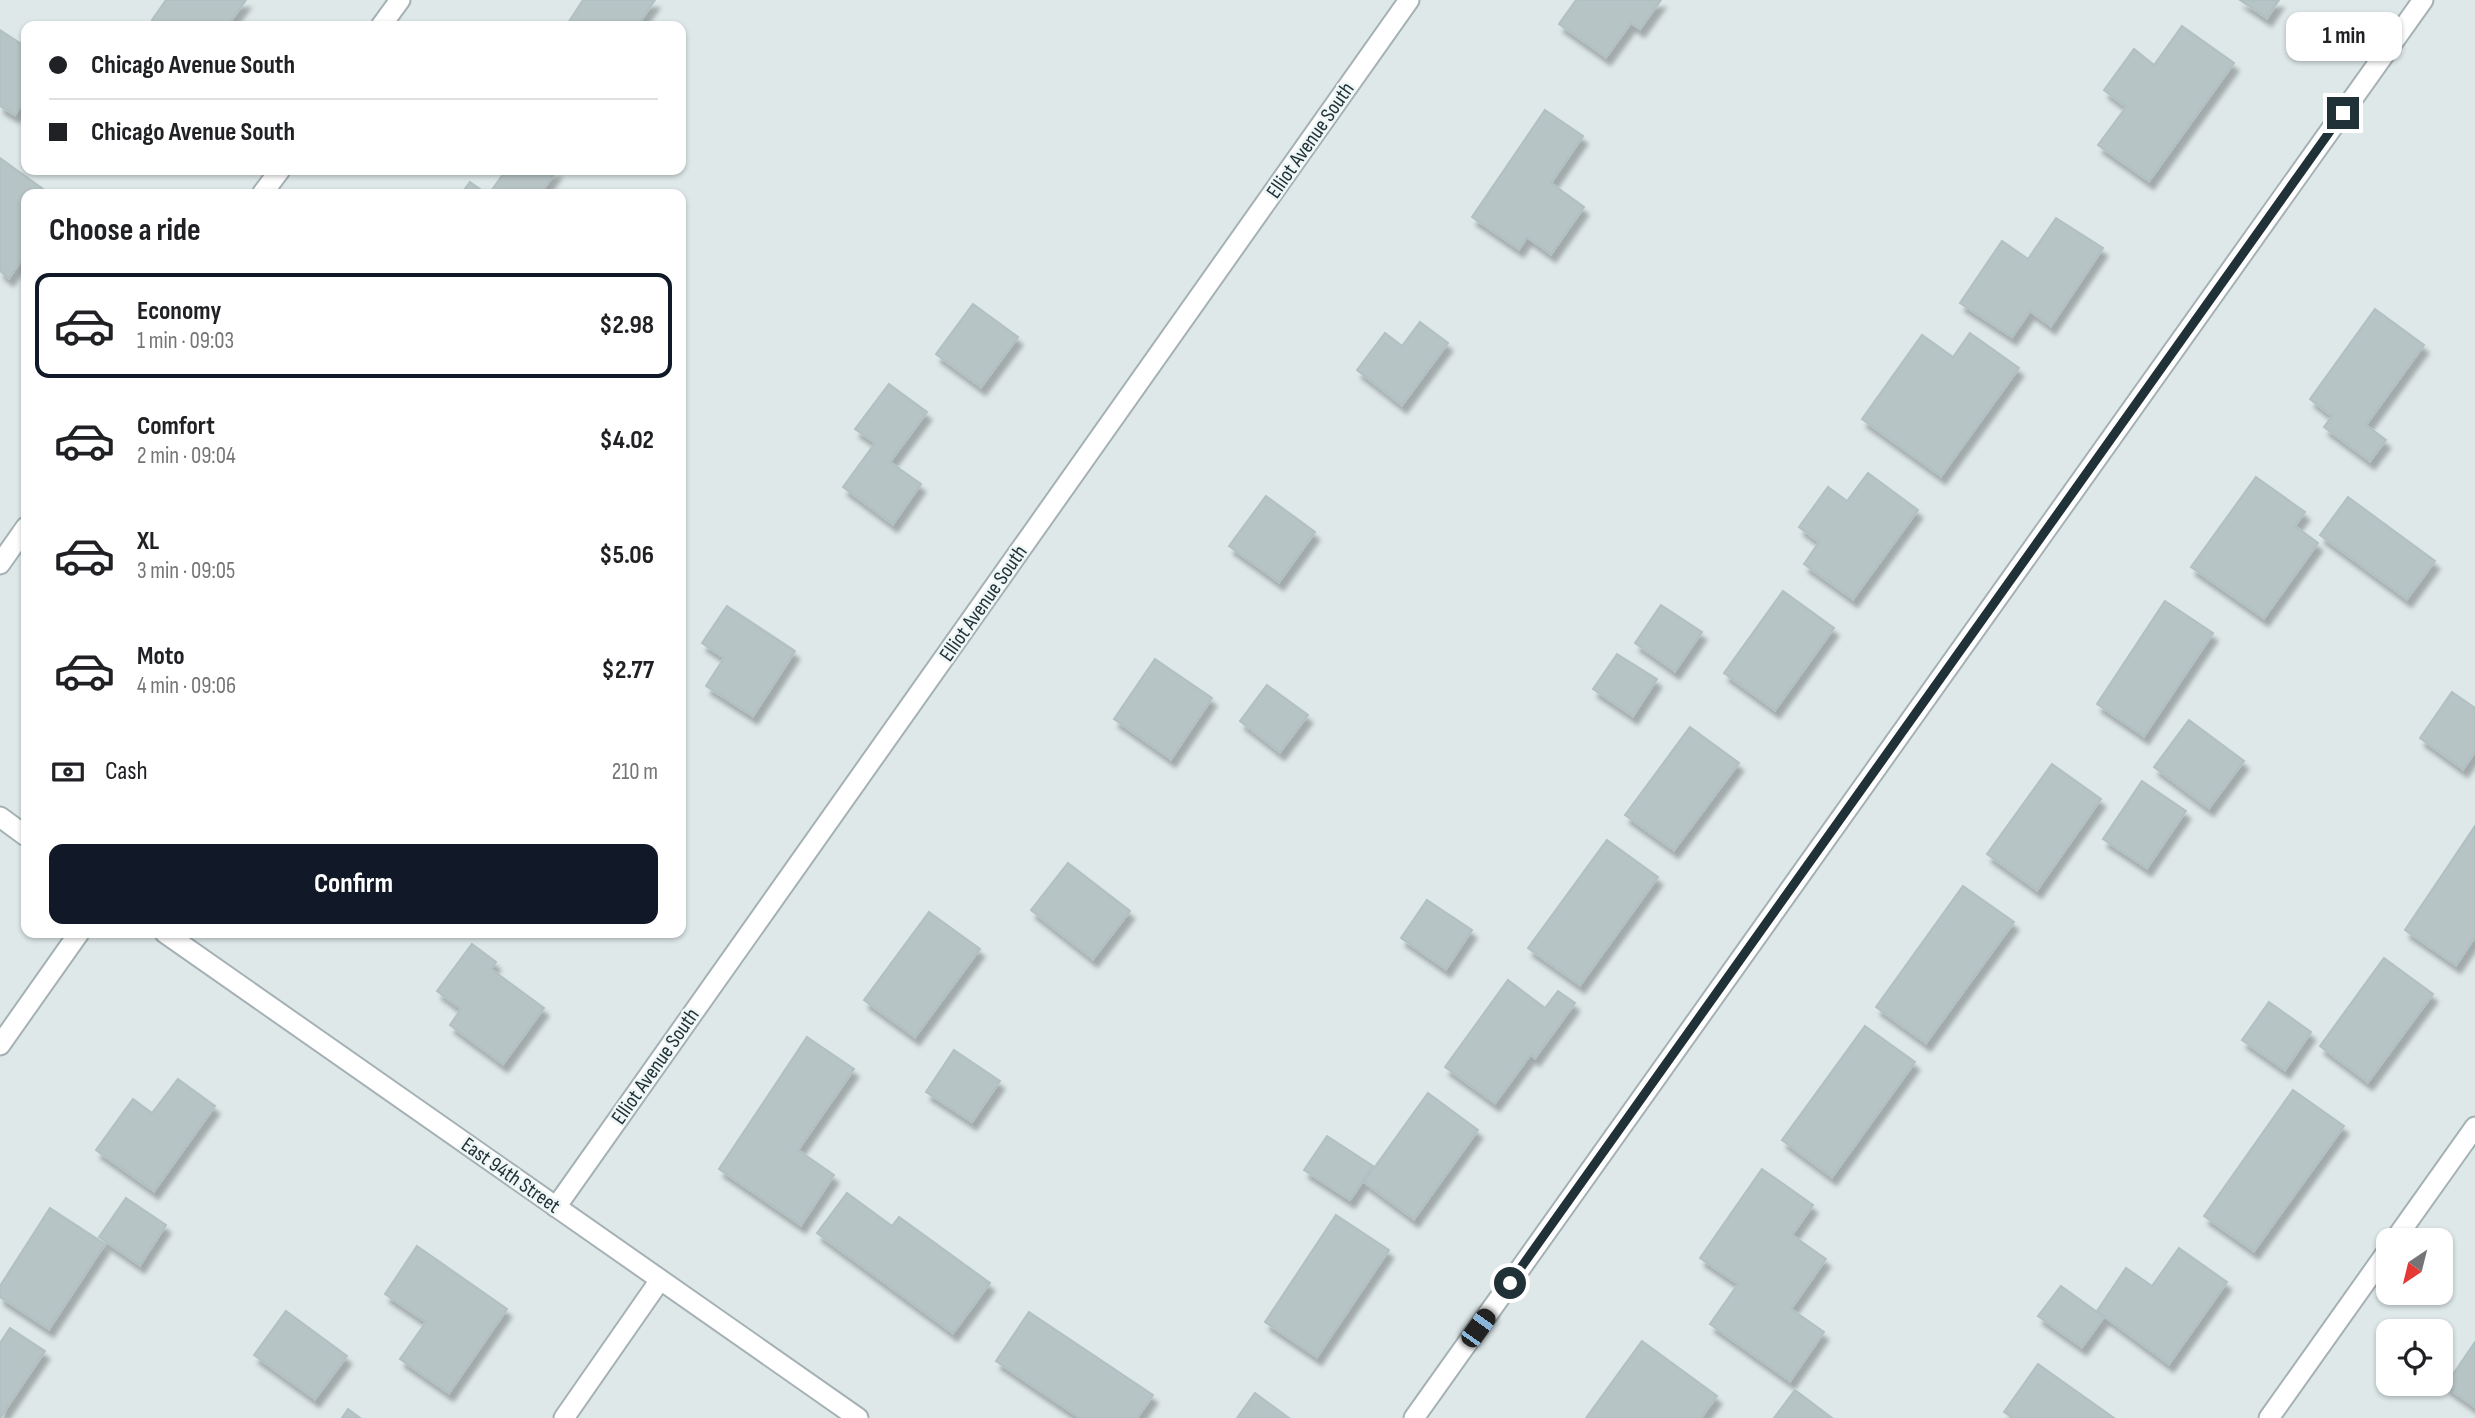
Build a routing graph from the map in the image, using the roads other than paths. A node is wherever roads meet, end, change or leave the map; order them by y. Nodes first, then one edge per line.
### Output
1 (400, 0) edge
2 (1409, 0) edge
3 (2423, 0) edge
4 (385, 21) edge
5 (21, 534) edge
6 (0, 564) edge
7 (0, 817) edge
8 (21, 832) edge
9 (75, 938) edge
10 (172, 938) edge
11 (0, 1045) edge
12 (2475, 1127) edge
13 (556, 1207) junction
14 (2404, 1228) edge
15 (2376, 1267) edge
16 (660, 1280) junction
17 (564, 1418) edge
18 (858, 1418) edge
19 (1414, 1418) edge
20 (2269, 1418) edge

1 - 4 street
2 - 13 street, Elliot Avenue South
3 - 19 street
5 - 6 street
7 - 8 street
9 - 11 street
10 - 13 street, East 94th Street
12 - 14 street
13 - 16 street, East 94th Street
15 - 20 street
16 - 17 street
16 - 18 street, East 94th Street

